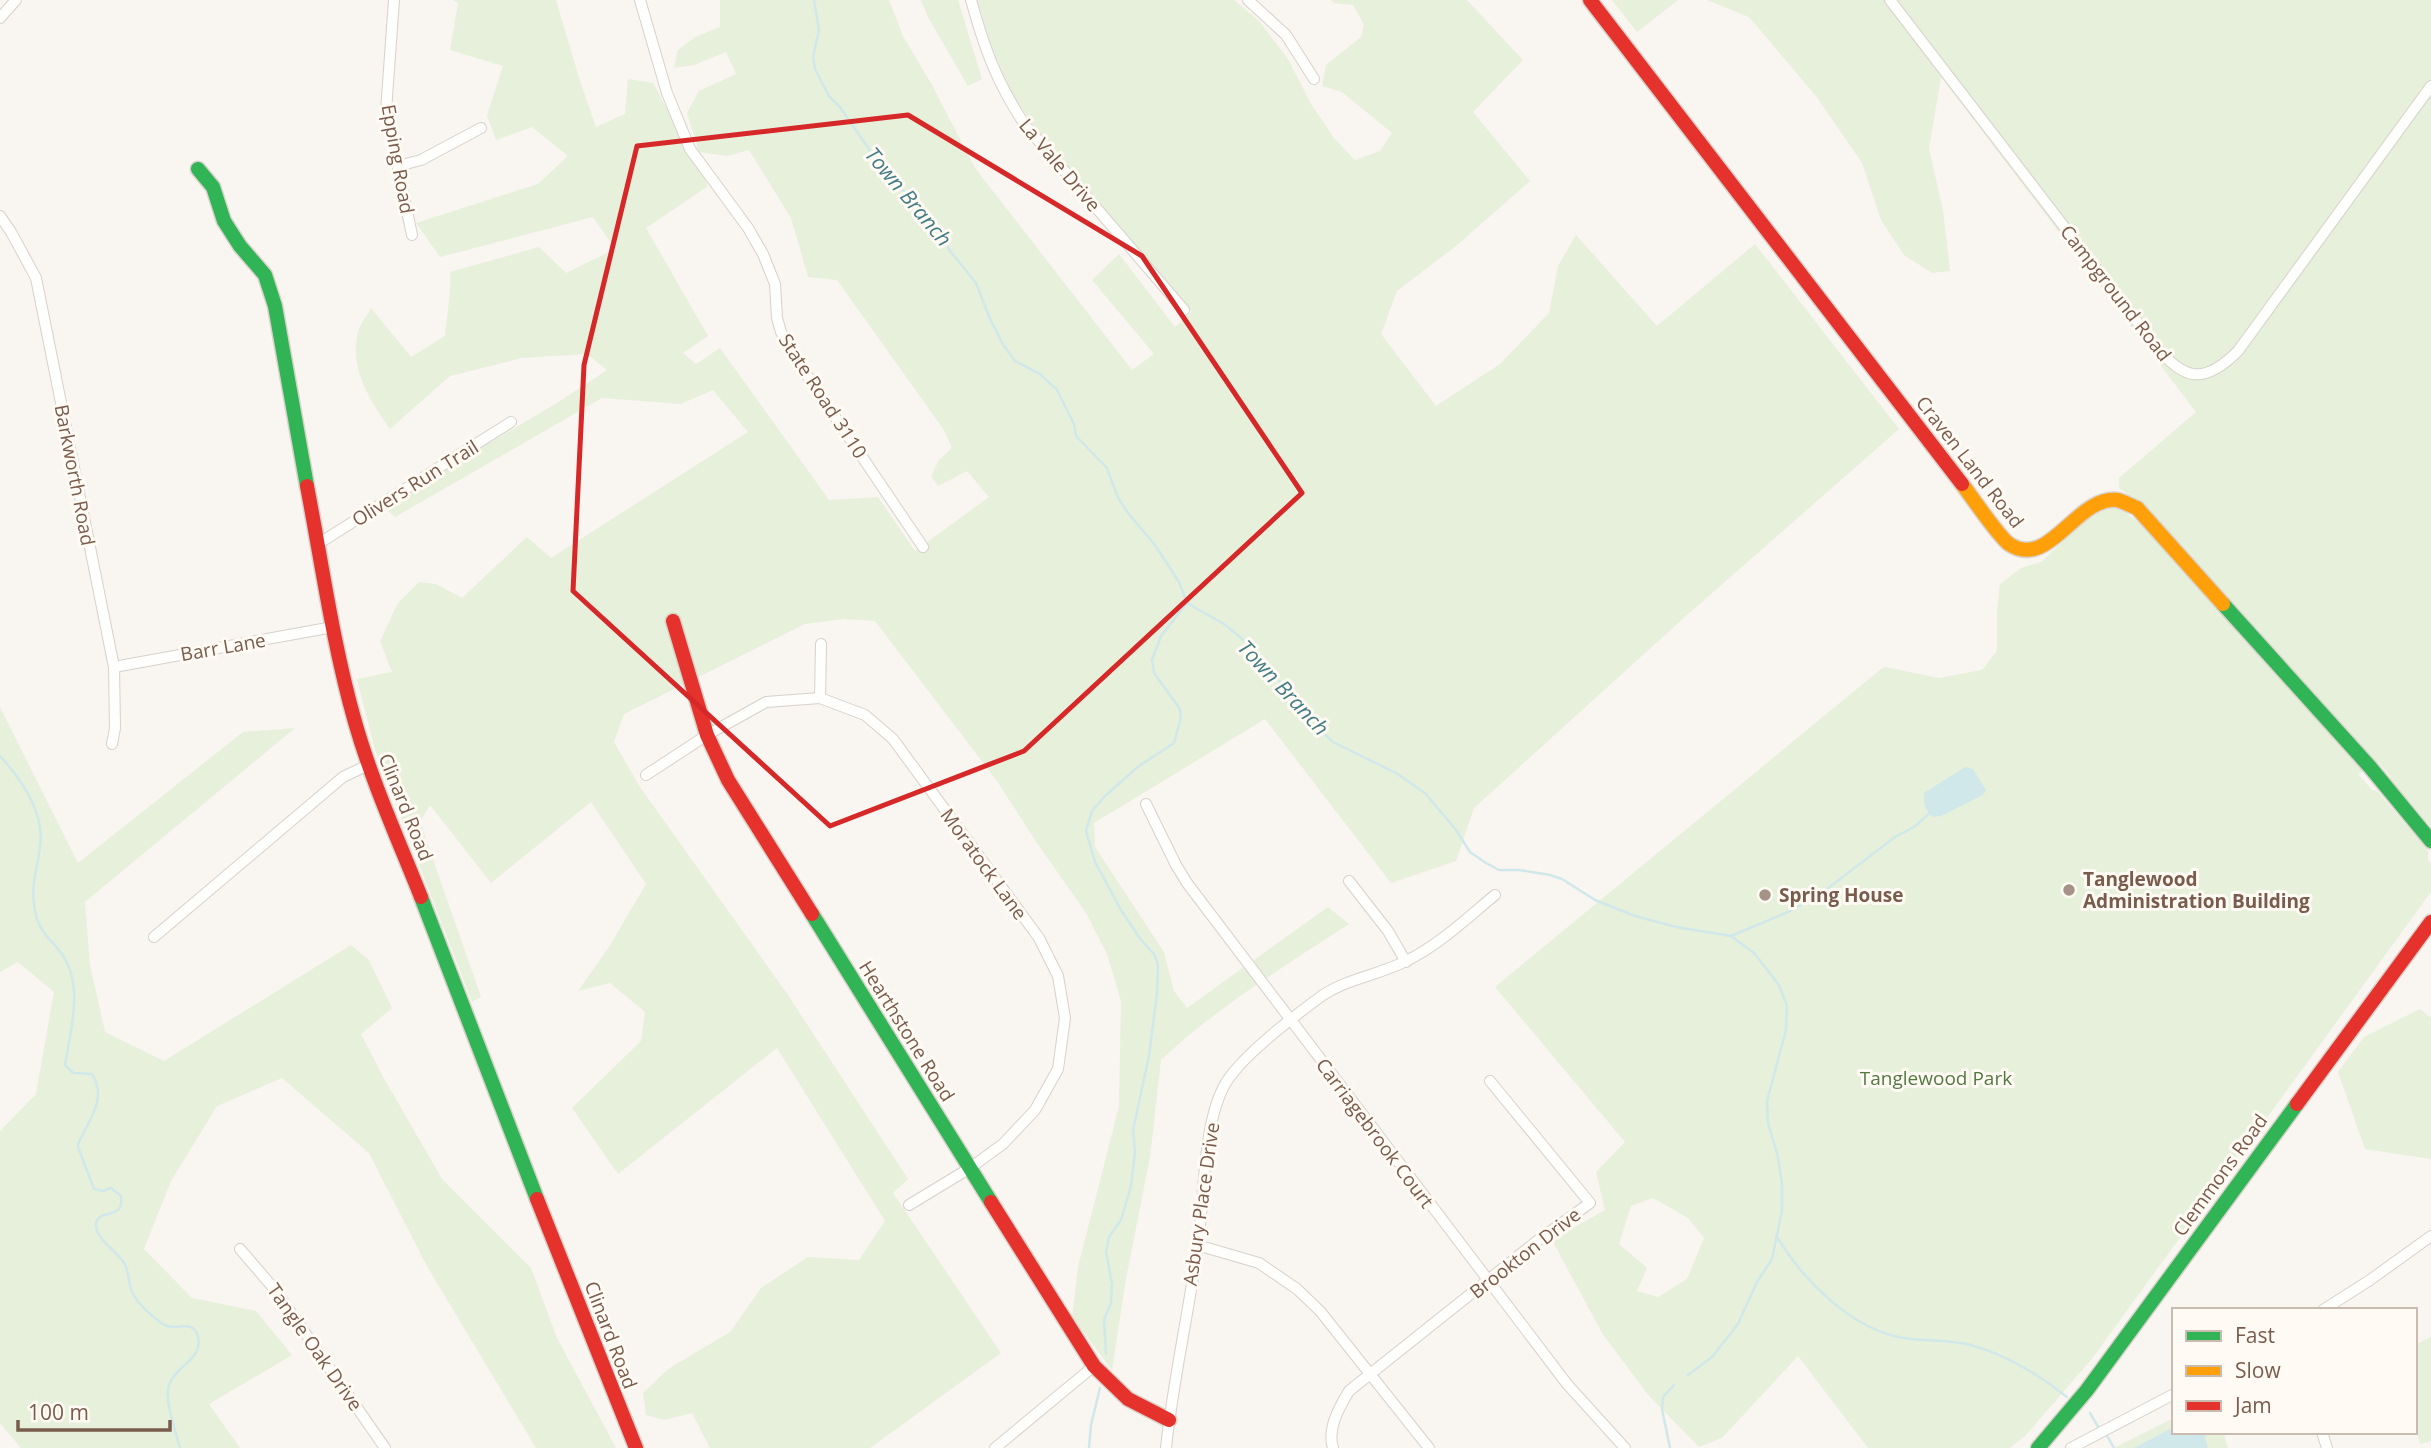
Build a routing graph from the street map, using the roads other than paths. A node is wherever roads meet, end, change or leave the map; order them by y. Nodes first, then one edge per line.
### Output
1 (16, 0) edge
2 (394, 0) edge
3 (640, 0) edge
4 (971, 0) edge
5 (1248, 0) edge
6 (1590, 0) edge
7 (1890, 0) edge
8 (0, 18) edge
9 (1314, 79) dead end
10 (2431, 86) edge
11 (481, 128) dead end
12 (398, 166) junction
13 (198, 169) dead end
14 (0, 216) edge
15 (412, 235) dead end
16 (1184, 310) dead end
17 (511, 422) dead end
18 (318, 544) junction
19 (923, 547) dead end
20 (673, 621) dead end
21 (333, 627) junction
22 (821, 644) dead end
23 (114, 667) junction
24 (820, 698) junction
25 (707, 735) junction
26 (112, 744) dead end
27 (368, 765) junction
28 (646, 775) dead end
29 (1146, 804) dead end
30 (2431, 841) edge
31 (1349, 881) dead end
32 (1495, 895) dead end
33 (2431, 922) edge
34 (154, 937) dead end
35 (1406, 962) junction
36 (1290, 1021) junction
37 (1490, 1081) dead end
38 (970, 1168) junction
39 (909, 1205) dead end
40 (2431, 1236) edge
41 (1197, 1245) junction
42 (240, 1249) dead end
43 (1488, 1282) junction
44 (2326, 1308) edge
45 (1094, 1366) junction
46 (1369, 1373) junction
47 (2172, 1395) edge
48 (1169, 1420) junction
49 (385, 1448) edge
50 (636, 1448) edge
51 (995, 1448) edge
52 (1166, 1448) edge
53 (1333, 1448) edge
54 (1429, 1448) edge
55 (1625, 1448) edge
56 (2038, 1448) edge
57 (2071, 1448) edge

1 - 8 street
2 - 12 street, Epping Road
3 - 19 street, State Road 3110
4 - 16 street, La Vale Drive
5 - 9 street
6 - 30 street, Craven Land Road
7 - 10 street, Campground Road
11 - 12 street
12 - 15 street, Epping Road
13 - 18 street, Clinard Road
14 - 23 street, Barkworth Road
17 - 18 street, Olivers Run Trail
18 - 21 street, Clinard Road
20 - 25 street, Hearthstone Road
21 - 23 street, Barr Lane
21 - 27 street, Clinard Road
22 - 24 street
23 - 26 street, Barkworth Road
24 - 25 street, Moratock Lane
24 - 38 street, Moratock Lane
25 - 28 street, Moratock Lane
25 - 38 street, Hearthstone Road
27 - 34 street
27 - 50 street, Clinard Road
29 - 36 street, Carriagebrook Court
31 - 35 street
32 - 35 street, Asbury Place Drive
33 - 56 street, Clemmons Road
35 - 36 street, Asbury Place Drive
36 - 41 street, Asbury Place Drive
36 - 43 street, Carriagebrook Court
37 - 43 street, Brookton Drive
38 - 39 street, Moratock Lane
38 - 45 street, Hearthstone Road
40 - 44 street
41 - 46 street
41 - 48 street, Asbury Place Drive
42 - 49 street, Tangle Oak Drive
43 - 46 street, Brookton Drive
43 - 55 street, Carriagebrook Court
45 - 48 street, Hearthstone Road
45 - 51 street
46 - 53 street, Brookton Drive
46 - 54 street
47 - 57 street
48 - 52 street, Asbury Place Drive

